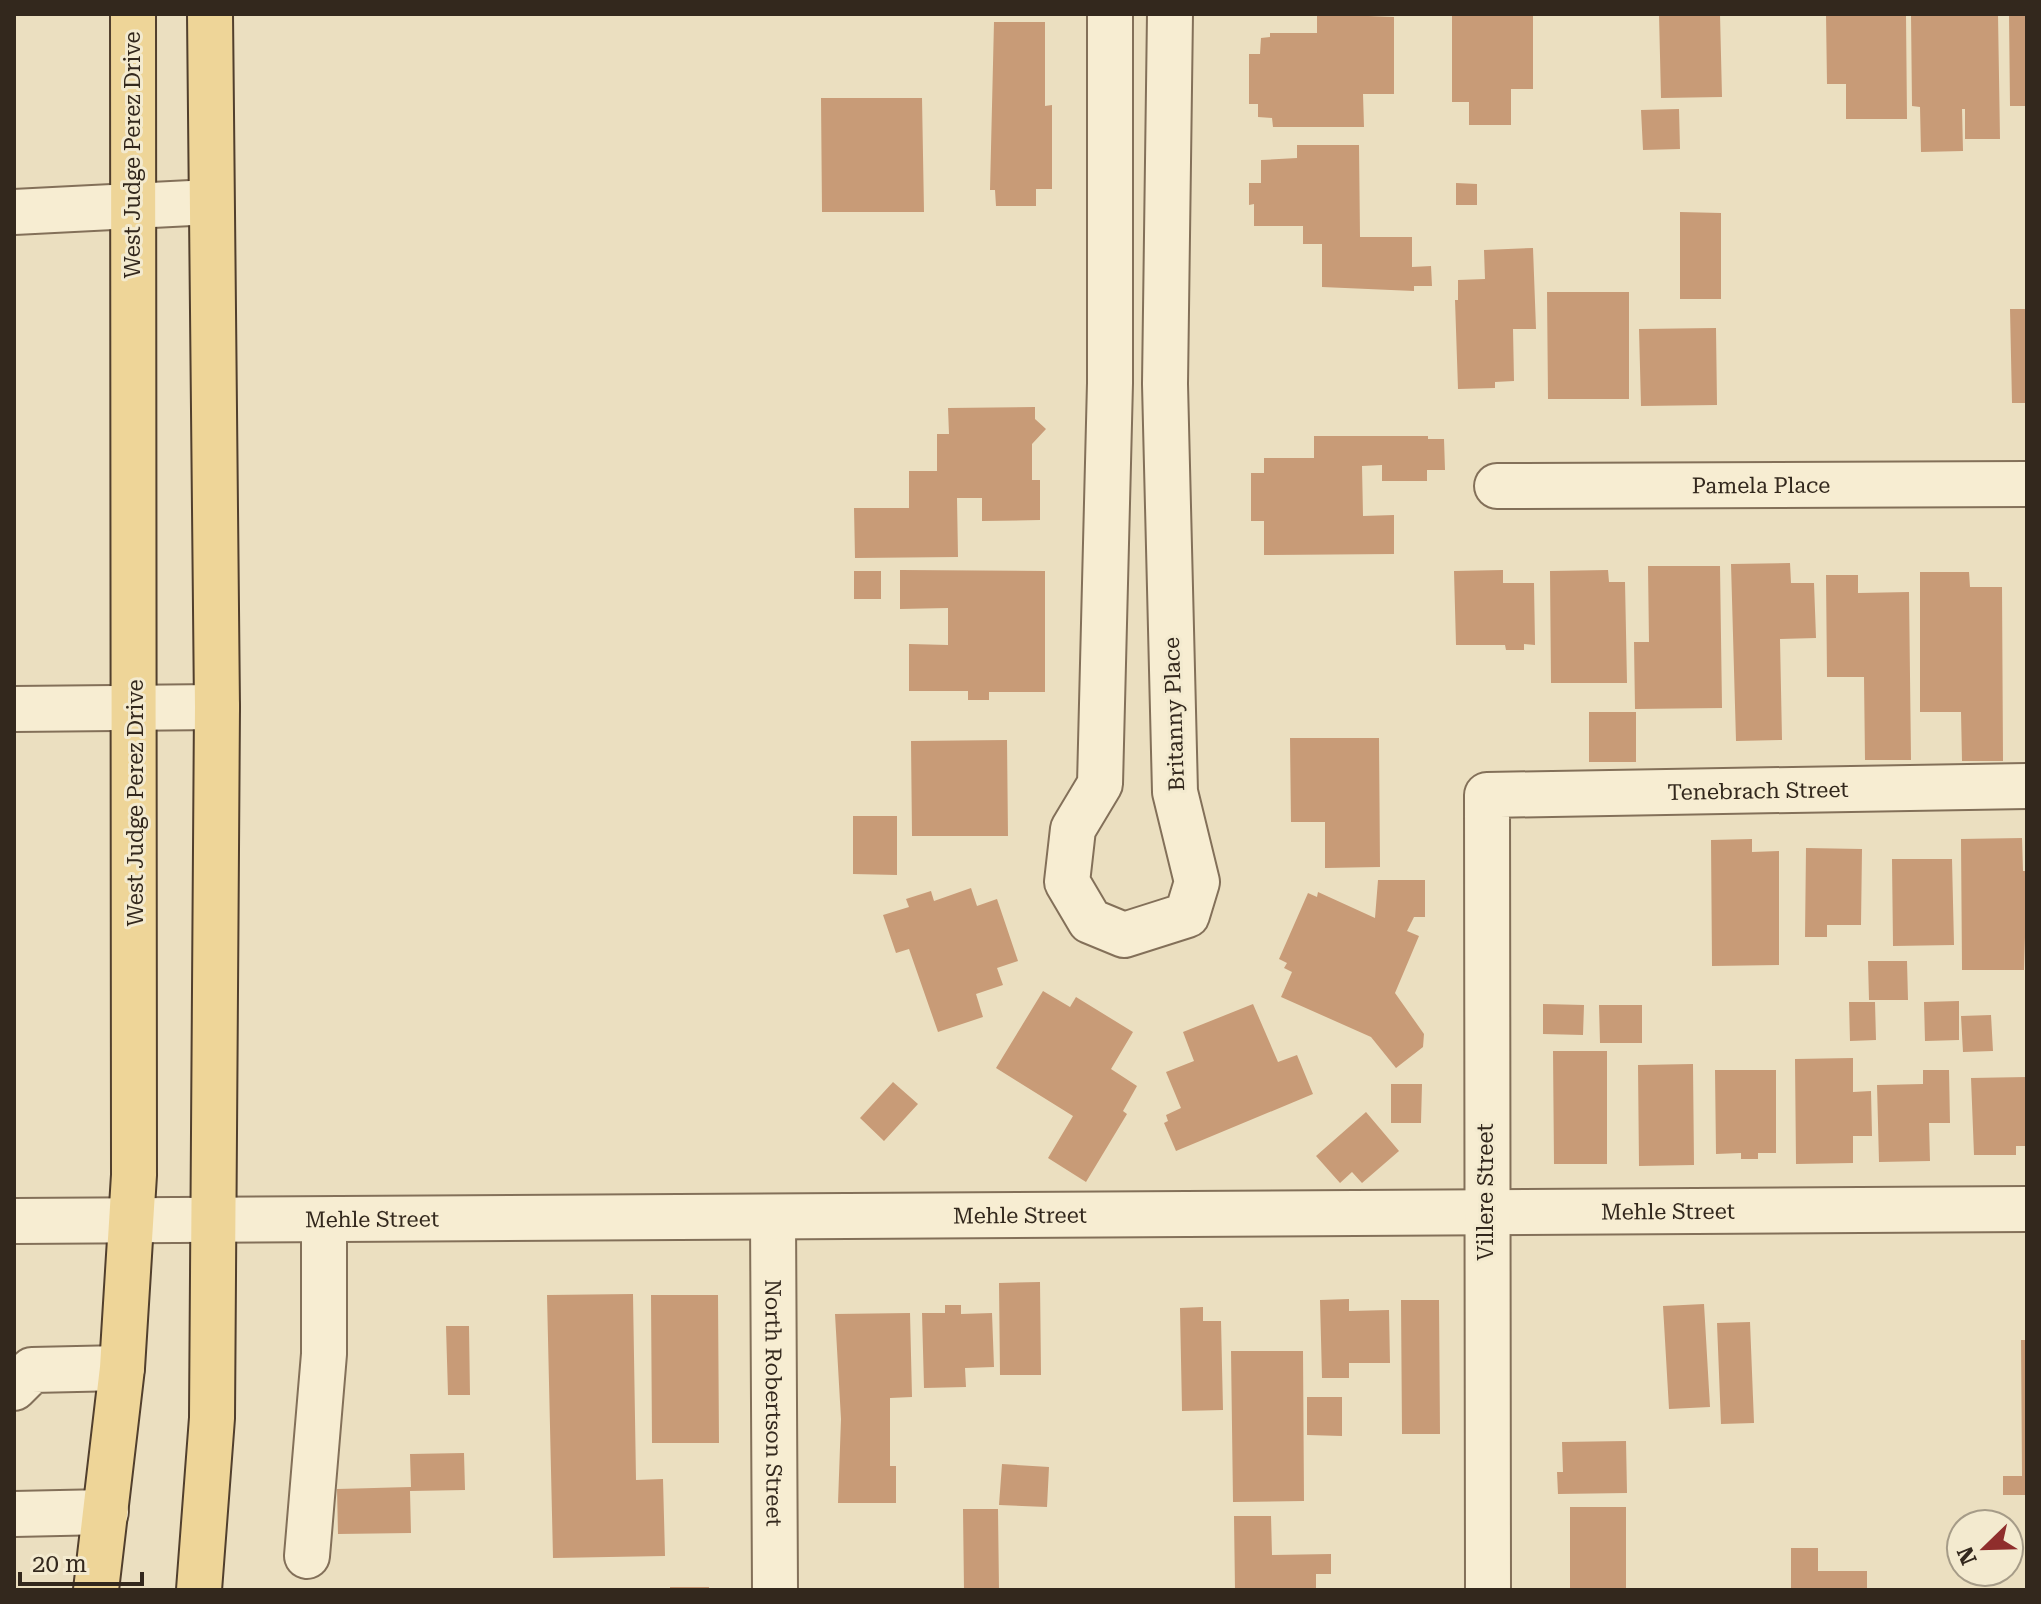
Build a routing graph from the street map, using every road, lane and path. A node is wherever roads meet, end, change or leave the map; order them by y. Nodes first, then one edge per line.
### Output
1 (133, 14) edge
2 (210, 14) edge
3 (1110, 14) edge
4 (1170, 14) edge
5 (211, 202) junction
6 (131, 206) junction
7 (14, 212) edge
8 (1110, 383) junction
9 (1165, 384) junction
10 (2027, 484) edge
11 (1497, 486) dead end
12 (217, 707) junction
13 (136, 708) junction
14 (14, 709) edge
15 (2027, 786) edge
16 (1487, 795) joint
17 (2027, 1209) edge
18 (1485, 1212) junction
19 (773, 1217) junction
20 (324, 1220) junction
21 (14, 1221) edge
22 (212, 1221) junction
23 (132, 1222) junction
24 (122, 1368) junction
25 (23, 1379) edge
26 (106, 1512) junction
27 (14, 1514) edge
28 (307, 1556) dead end
29 (96, 1590) edge
30 (199, 1590) edge
31 (775, 1590) edge
32 (1488, 1590) edge

1 - 6 main road, West Judge Perez Drive
2 - 5 main road
3 - 8 street, Britanny Place
4 - 9 street, Britanny Place
5 - 6 street
5 - 12 main road
6 - 7 street
6 - 13 main road, West Judge Perez Drive
8 - 9 street
8 - 9 street, Britanny Place
10 - 11 street, Pamela Place
12 - 13 street
12 - 22 main road
13 - 14 street
13 - 23 main road, West Judge Perez Drive
15 - 16 street, Tenebrach Street
16 - 18 street, Villere Street
17 - 18 street, Mehle Street
18 - 19 street, Mehle Street
18 - 32 street, Villere Street
19 - 20 street, Mehle Street
19 - 31 street, North Robertson Street
20 - 22 street, Mehle Street
20 - 28 street
21 - 23 street, Mehle Street
22 - 23 street, Mehle Street
22 - 30 main road
23 - 24 main road, West Judge Perez Drive
24 - 25 street
24 - 26 main road, West Judge Perez Drive
26 - 27 street
26 - 29 main road, West Judge Perez Drive

